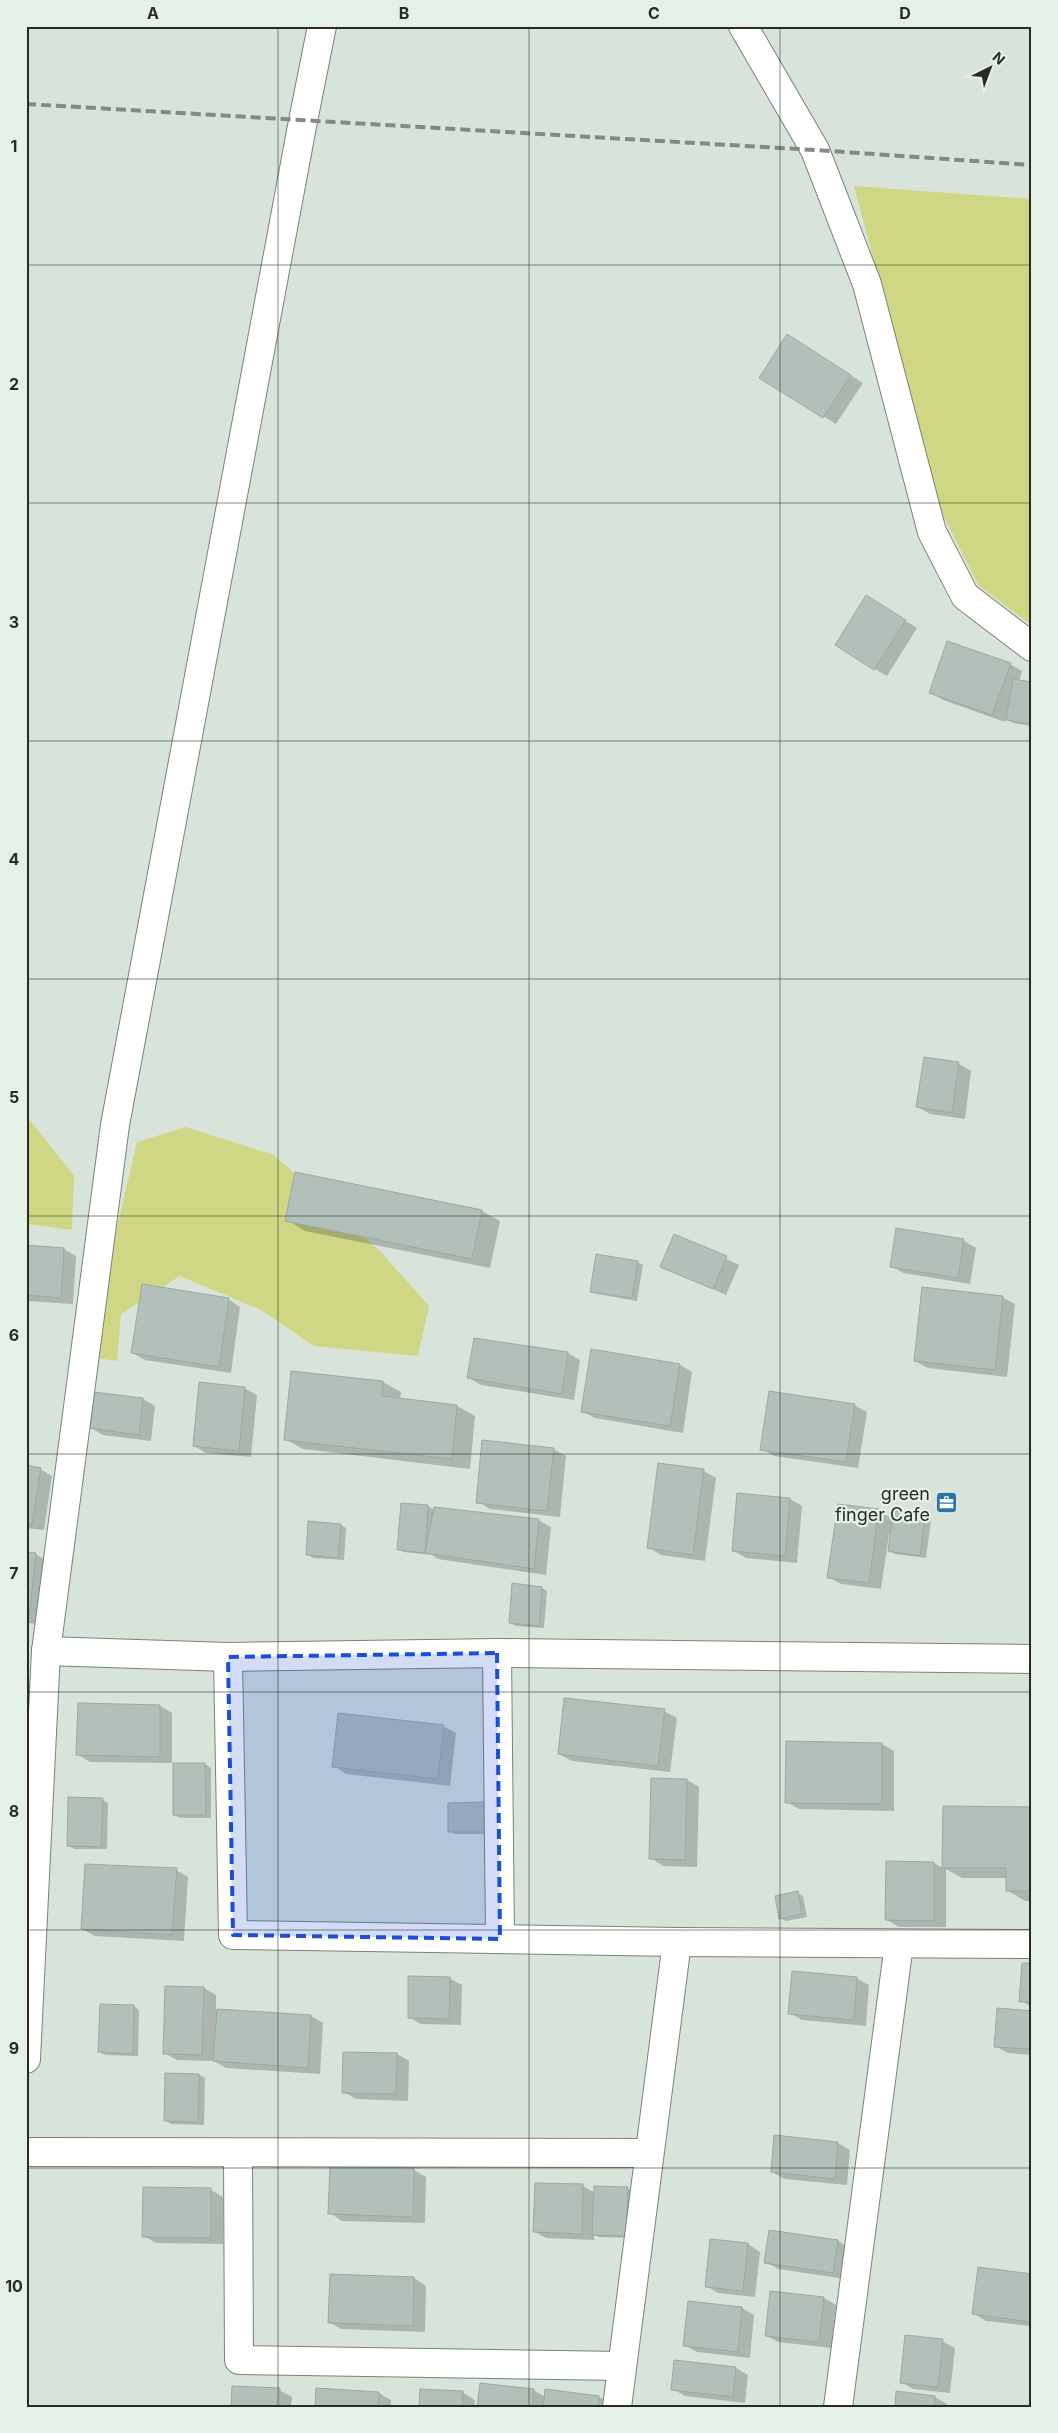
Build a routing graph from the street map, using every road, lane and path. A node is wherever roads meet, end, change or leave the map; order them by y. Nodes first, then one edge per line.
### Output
1 (322, 26) edge
2 (743, 26) edge
3 (1032, 647) edge
4 (36, 1651) edge
5 (498, 1653) junction
6 (228, 1657) junction
7 (1032, 1659) edge
8 (500, 1939) junction
9 (677, 1942) junction
10 (899, 1944) junction
11 (1032, 1944) edge
12 (26, 2059) edge
13 (26, 2152) edge
14 (238, 2153) junction
15 (649, 2153) junction
16 (621, 2366) junction
17 (617, 2407) edge
18 (838, 2407) edge

1 - 4 street
2 - 3 street
4 - 6 street
4 - 12 street
5 - 6 street
5 - 7 street
5 - 8 street
6 - 8 street
8 - 9 street
9 - 10 street
9 - 15 street
10 - 11 street
10 - 18 street
13 - 14 street
14 - 15 street
14 - 16 street
15 - 16 street
16 - 17 street

